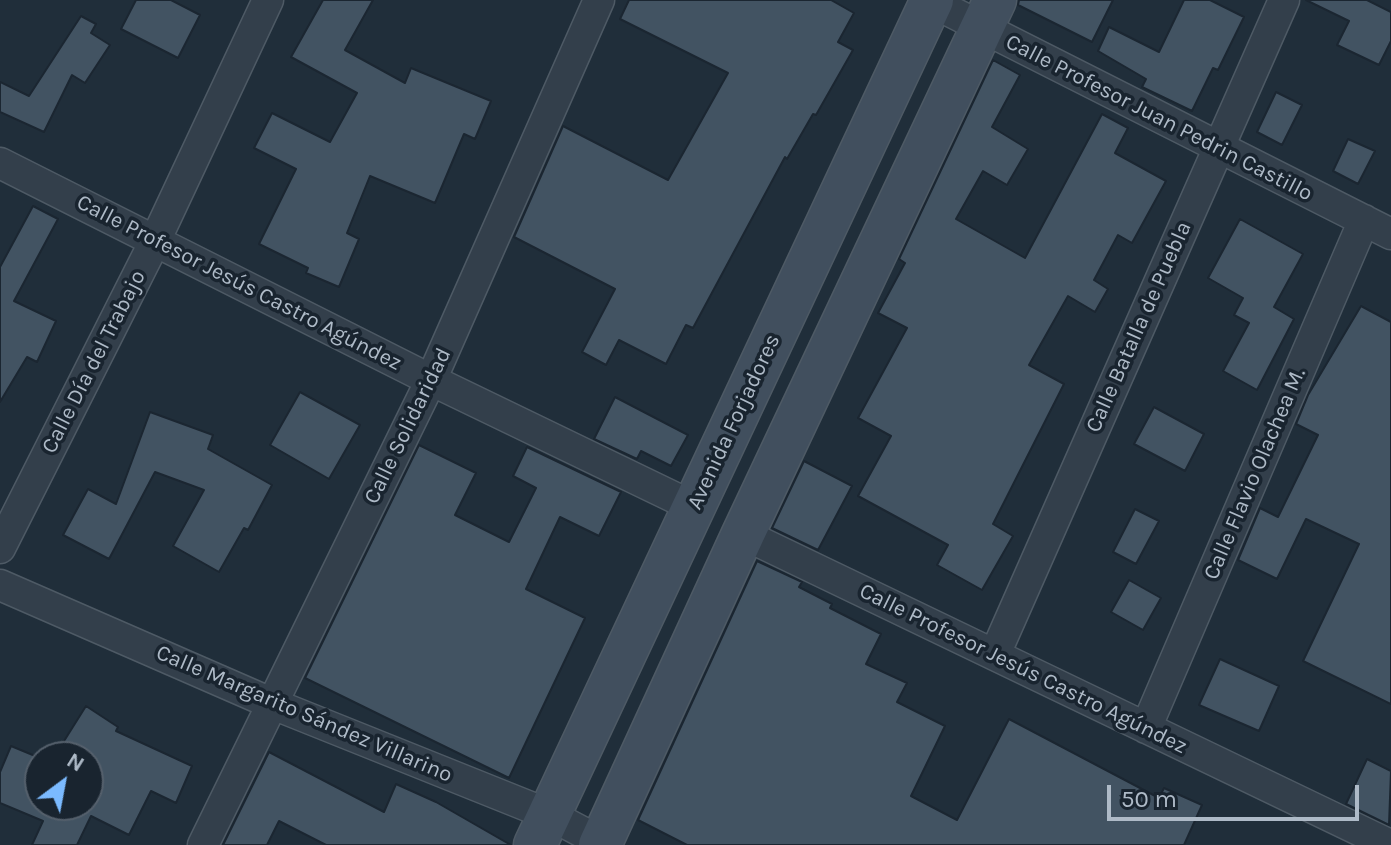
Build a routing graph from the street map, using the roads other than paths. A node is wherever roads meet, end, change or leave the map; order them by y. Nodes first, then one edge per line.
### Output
1 (268, 0) edge
2 (599, 0) edge
3 (1284, 0) edge
4 (931, 1) edge
5 (989, 14) edge
6 (1219, 147) junction
7 (0, 163) edge
8 (1364, 220) junction
9 (1391, 234) edge
10 (155, 241) junction
11 (431, 380) junction
12 (694, 507) junction
13 (743, 534) junction
14 (0, 548) edge
15 (0, 585) edge
16 (995, 654) junction
17 (273, 704) junction
18 (1146, 728) junction
19 (543, 830) edge
20 (603, 844) edge
21 (203, 845) edge
22 (1390, 845) edge

1 - 10 street, Calle Día del Trabajo
2 - 11 street, Calle Solidaridad
3 - 6 street, Calle Batalla de Puebla
4 - 5 street, Calle Profesor Juan Pedrin Castillo
4 - 12 main road, Avenida Forjadores
5 - 6 street, Calle Profesor Juan Pedrin Castillo
5 - 13 main road
6 - 8 street, Calle Profesor Juan Pedrin Castillo
6 - 16 street, Calle Batalla de Puebla
7 - 10 street, Calle Profesor Jesús Castro Agúndez
8 - 9 street, Calle Profesor Juan Pedrin Castillo
8 - 18 street, Calle Flavio Olachea M.
10 - 11 street, Calle Profesor Jesús Castro Agúndez
10 - 14 street, Calle Día del Trabajo
11 - 12 street, Calle Profesor Jesús Castro Agúndez
11 - 17 street, Calle Solidaridad
12 - 19 main road, Avenida Forjadores
13 - 16 street, Calle Profesor Jesús Castro Agúndez
13 - 20 main road
15 - 17 street, Calle Margarito Sández Villarino
16 - 18 street, Calle Profesor Jesús Castro Agúndez
17 - 19 street, Calle Margarito Sández Villarino
17 - 21 street, Calle Solidaridad
18 - 22 street, Calle Profesor Jesús Castro Agúndez
19 - 20 street, Calle Margarito Sández Villarino

